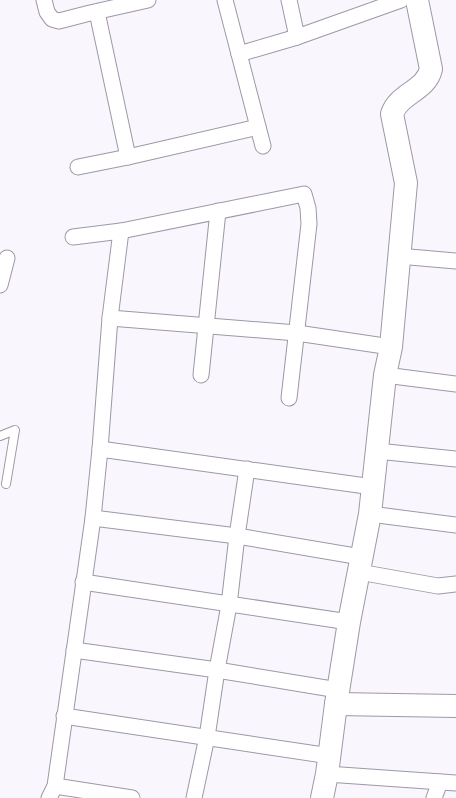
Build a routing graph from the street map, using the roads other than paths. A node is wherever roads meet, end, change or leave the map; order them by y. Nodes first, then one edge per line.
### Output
1 (44, 0) edge
2 (148, 0) edge
3 (225, 0) edge
4 (288, 0) edge
5 (401, 0) edge
6 (417, 0) edge
7 (97, 12) junction
8 (297, 37) junction
9 (239, 54) junction
10 (258, 127) junction
11 (263, 146) dead end
12 (128, 157) junction
13 (78, 167) dead end
14 (218, 211) junction
15 (121, 231) junction
16 (73, 237) dead end
17 (398, 256) junction
18 (7, 258) dead end
19 (456, 261) edge
20 (0, 285) edge
21 (110, 318) junction
22 (206, 326) junction
23 (297, 333) junction
24 (391, 347) junction
25 (201, 374) dead end
26 (385, 375) junction
27 (456, 384) edge
28 (289, 398) dead end
29 (0, 436) edge
30 (100, 449) junction
31 (378, 451) junction
32 (456, 459) edge
33 (247, 469) junction
34 (6, 484) dead end
35 (373, 487) junction
36 (370, 514) junction
37 (93, 518) junction
38 (456, 525) edge
39 (237, 536) junction
40 (360, 564) junction
41 (83, 582) junction
42 (456, 584) edge
43 (229, 605) junction
44 (349, 622) junction
45 (74, 650) junction
46 (217, 670) junction
47 (337, 697) junction
48 (456, 706) edge
49 (64, 716) junction
50 (207, 737) junction
51 (328, 765) junction
52 (440, 782) junction
53 (456, 783) edge
54 (52, 792) edge
55 (132, 798) edge
56 (194, 798) edge
57 (322, 798) edge
58 (434, 798) edge

1 - 7 street
2 - 7 street
3 - 9 street
4 - 8 street
5 - 8 street
6 - 17 street
7 - 12 street
8 - 9 street
9 - 10 street
10 - 11 street
10 - 12 street
12 - 13 street
14 - 15 street
14 - 22 street
14 - 23 street
15 - 16 street
15 - 21 street
17 - 19 street
17 - 24 street
18 - 20 street
21 - 22 street
21 - 30 street
22 - 23 street
22 - 25 street
23 - 24 street
23 - 28 street
24 - 26 street
26 - 27 street
26 - 31 street
29 - 34 lane
30 - 33 street
30 - 37 street
31 - 32 street
31 - 35 street
33 - 35 street
33 - 39 street
35 - 36 street
36 - 38 street
36 - 40 street
37 - 39 street
37 - 41 street
39 - 40 street
39 - 43 street
40 - 42 street
40 - 44 street
41 - 43 street
41 - 45 street
43 - 44 street
43 - 46 street
44 - 47 street
45 - 46 street
45 - 49 street
46 - 47 street
46 - 50 street
47 - 48 street
47 - 51 street
49 - 50 street
49 - 54 street
50 - 51 street
50 - 56 street
51 - 52 street
51 - 57 street
52 - 53 street
52 - 58 street
54 - 55 street

